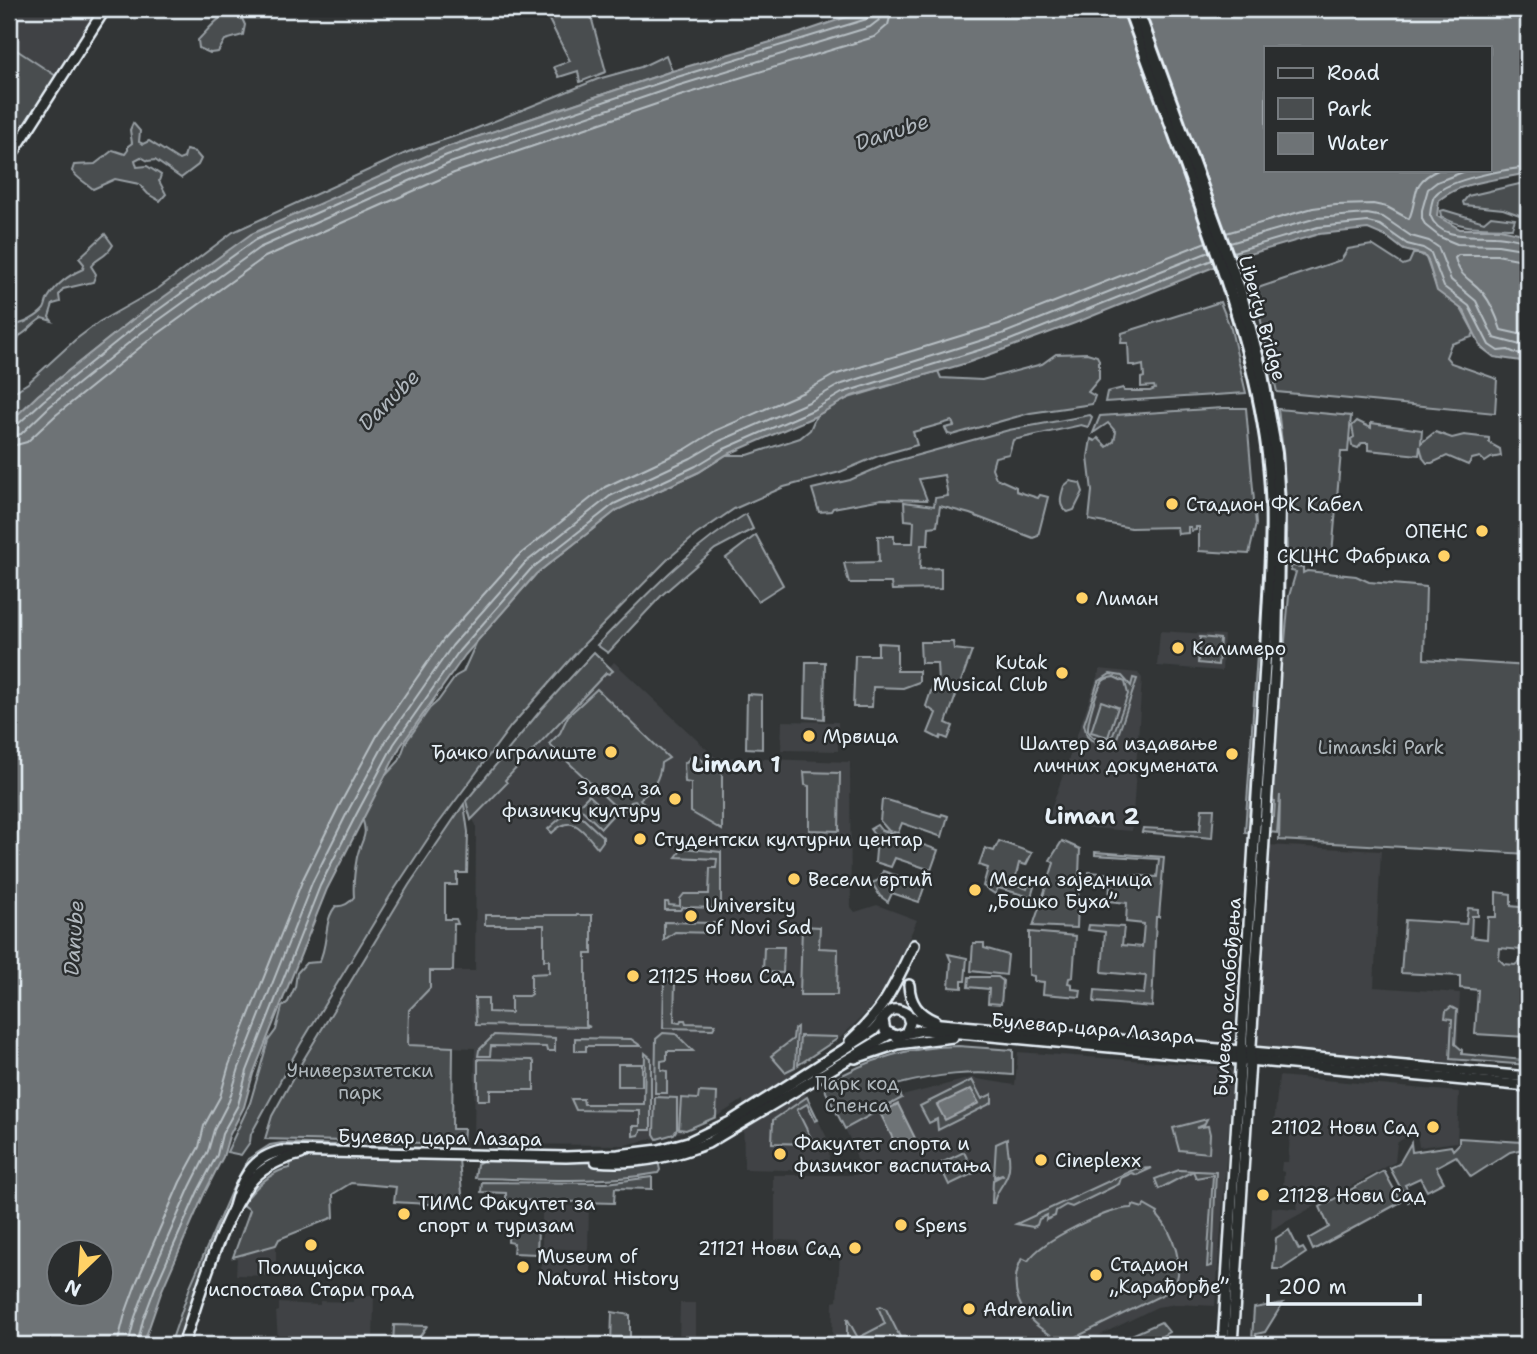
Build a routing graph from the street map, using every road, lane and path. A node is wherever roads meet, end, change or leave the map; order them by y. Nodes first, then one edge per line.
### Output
1 (105, 9) edge
2 (1129, 9) edge
3 (1137, 9) edge
4 (9, 159) edge
5 (1271, 651) junction
6 (914, 945) dead end
7 (909, 985) dead end
8 (909, 1017) junction
9 (883, 1020) junction
10 (944, 1024) junction
11 (906, 1033) junction
12 (890, 1034) junction
13 (979, 1035) junction
14 (840, 1052) junction
15 (1246, 1055) junction
16 (846, 1060) junction
17 (1528, 1077) edge
18 (1528, 1086) edge
19 (314, 1152) junction
20 (566, 1157) junction
21 (233, 1210) junction
22 (183, 1345) edge
23 (1223, 1345) edge
24 (1232, 1345) edge

1 - 4 main road
2 - 5 highway, Liberty Bridge
3 - 5 highway, Liberty Bridge
5 - 15 main road, Булевар ослобођења
6 - 14 main road
7 - 10 main road
8 - 9 main road
8 - 10 main road, Булевар цара Лазара
8 - 11 main road
9 - 12 main road
9 - 14 main road, Булевар цара Лазара
10 - 15 main road, Булевар цара Лазара
11 - 12 main road
11 - 13 main road, Булевар цара Лазара
12 - 16 main road, Булевар цара Лазара
13 - 15 main road, Булевар цара Лазара
13 - 16 main road
14 - 20 main road, Булевар цара Лазара
15 - 17 main road, Булевар цара Лазара
15 - 18 main road, Булевар цара Лазара
15 - 23 main road, Булевар ослобођења
15 - 24 main road, Булевар ослобођења
16 - 20 main road, Булевар цара Лазара
19 - 20 main road, Булевар цара Лазара
19 - 21 main road, Булевар цара Лазара
19 - 21 main road, Булевар цара Лазара
21 - 22 main road

